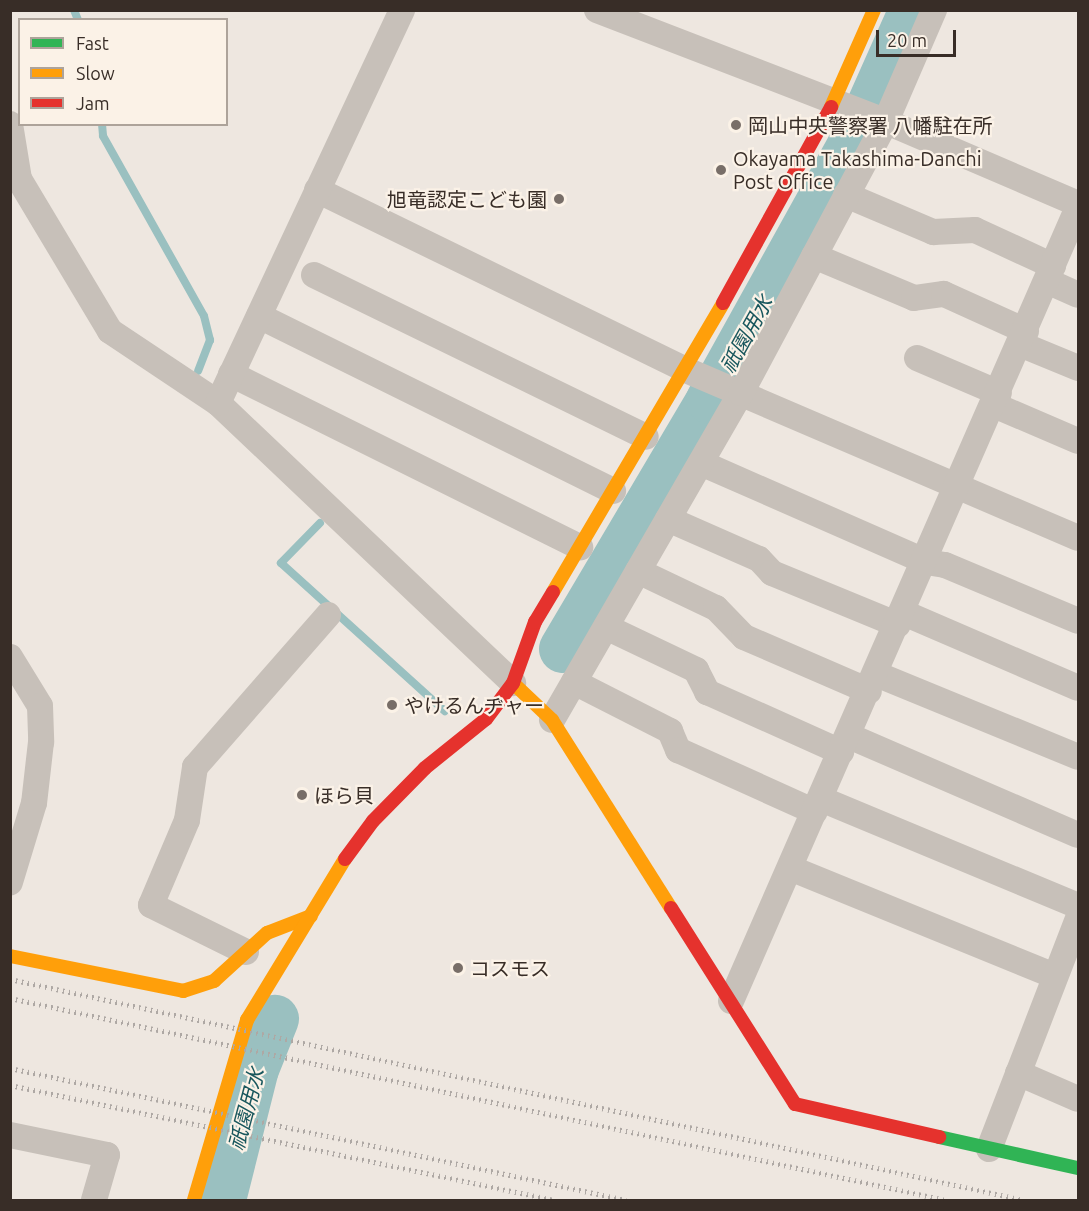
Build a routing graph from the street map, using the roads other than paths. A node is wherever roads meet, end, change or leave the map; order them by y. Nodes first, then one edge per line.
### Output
1 (402, 10) edge
2 (597, 10) edge
3 (874, 10) edge
4 (934, 10) edge
5 (841, 103) junction
6 (883, 120) junction
7 (10, 124) edge
8 (15, 180) edge
9 (317, 190) junction
10 (846, 195) junction
11 (1078, 206) edge
12 (814, 256) junction
13 (1050, 274) junction
14 (315, 275) dead end
15 (1078, 295) edge
16 (259, 316) junction
17 (1023, 337) junction
18 (917, 358) dead end
19 (1078, 368) edge
20 (231, 374) junction
21 (696, 374) junction
22 (736, 391) junction
23 (997, 399) junction
24 (218, 403) junction
25 (646, 437) junction
26 (1078, 441) edge
27 (701, 463) junction
28 (959, 488) junction
29 (613, 491) junction
30 (668, 519) junction
31 (1078, 538) edge
32 (579, 547) junction
33 (926, 562) junction
34 (638, 571) junction
35 (328, 615) dead end
36 (901, 619) junction
37 (1078, 621) edge
38 (606, 627) junction
39 (10, 657) edge
40 (574, 682) junction
41 (873, 682) junction
42 (513, 683) junction
43 (1078, 688) edge
44 (552, 720) junction
45 (845, 744) junction
46 (1078, 757) edge
47 (818, 806) junction
48 (1078, 835) edge
49 (790, 868) junction
50 (10, 882) edge
51 (1078, 906) edge
52 (311, 916) junction
53 (1078, 918) edge
54 (246, 952) junction
55 (1072, 954) edge
56 (10, 956) edge
57 (1055, 976) junction
58 (731, 1001) junction
59 (1018, 1073) junction
60 (1078, 1099) edge
61 (10, 1135) edge
62 (989, 1149) junction
63 (1078, 1168) edge
64 (94, 1200) edge
65 (194, 1200) edge

1 - 9 street
2 - 5 street
3 - 5 street
4 - 6 street
5 - 6 street
5 - 21 street
6 - 10 street
6 - 11 street
7 - 8 street
8 - 24 street
9 - 16 street
9 - 21 street
10 - 12 street
10 - 13 street
11 - 13 street
12 - 17 street
12 - 22 street
13 - 15 street
13 - 17 street
14 - 25 street
16 - 20 street
16 - 29 street
17 - 19 street
17 - 23 street
18 - 23 street
20 - 24 street
20 - 32 street
21 - 22 street
21 - 25 street
22 - 27 street
22 - 28 street
23 - 26 street
23 - 28 street
24 - 42 street
25 - 29 street
27 - 30 street
27 - 33 street
28 - 31 street
28 - 33 street
29 - 32 street
30 - 34 street
30 - 36 street
32 - 42 street
33 - 36 street
33 - 37 street
34 - 38 street
34 - 41 street
35 - 54 street
36 - 41 street
36 - 43 street
38 - 40 street
38 - 45 street
39 - 50 street
40 - 44 street
40 - 47 street
41 - 45 street
41 - 46 street
42 - 44 street
42 - 52 street
44 - 58 street
45 - 47 street
45 - 48 street
47 - 49 street
47 - 51 street
49 - 57 street
49 - 58 street
52 - 54 street
52 - 65 street
53 - 55 street
54 - 56 street
55 - 57 street
57 - 59 street
58 - 62 street
59 - 60 street
59 - 62 street
61 - 64 street
62 - 63 street

